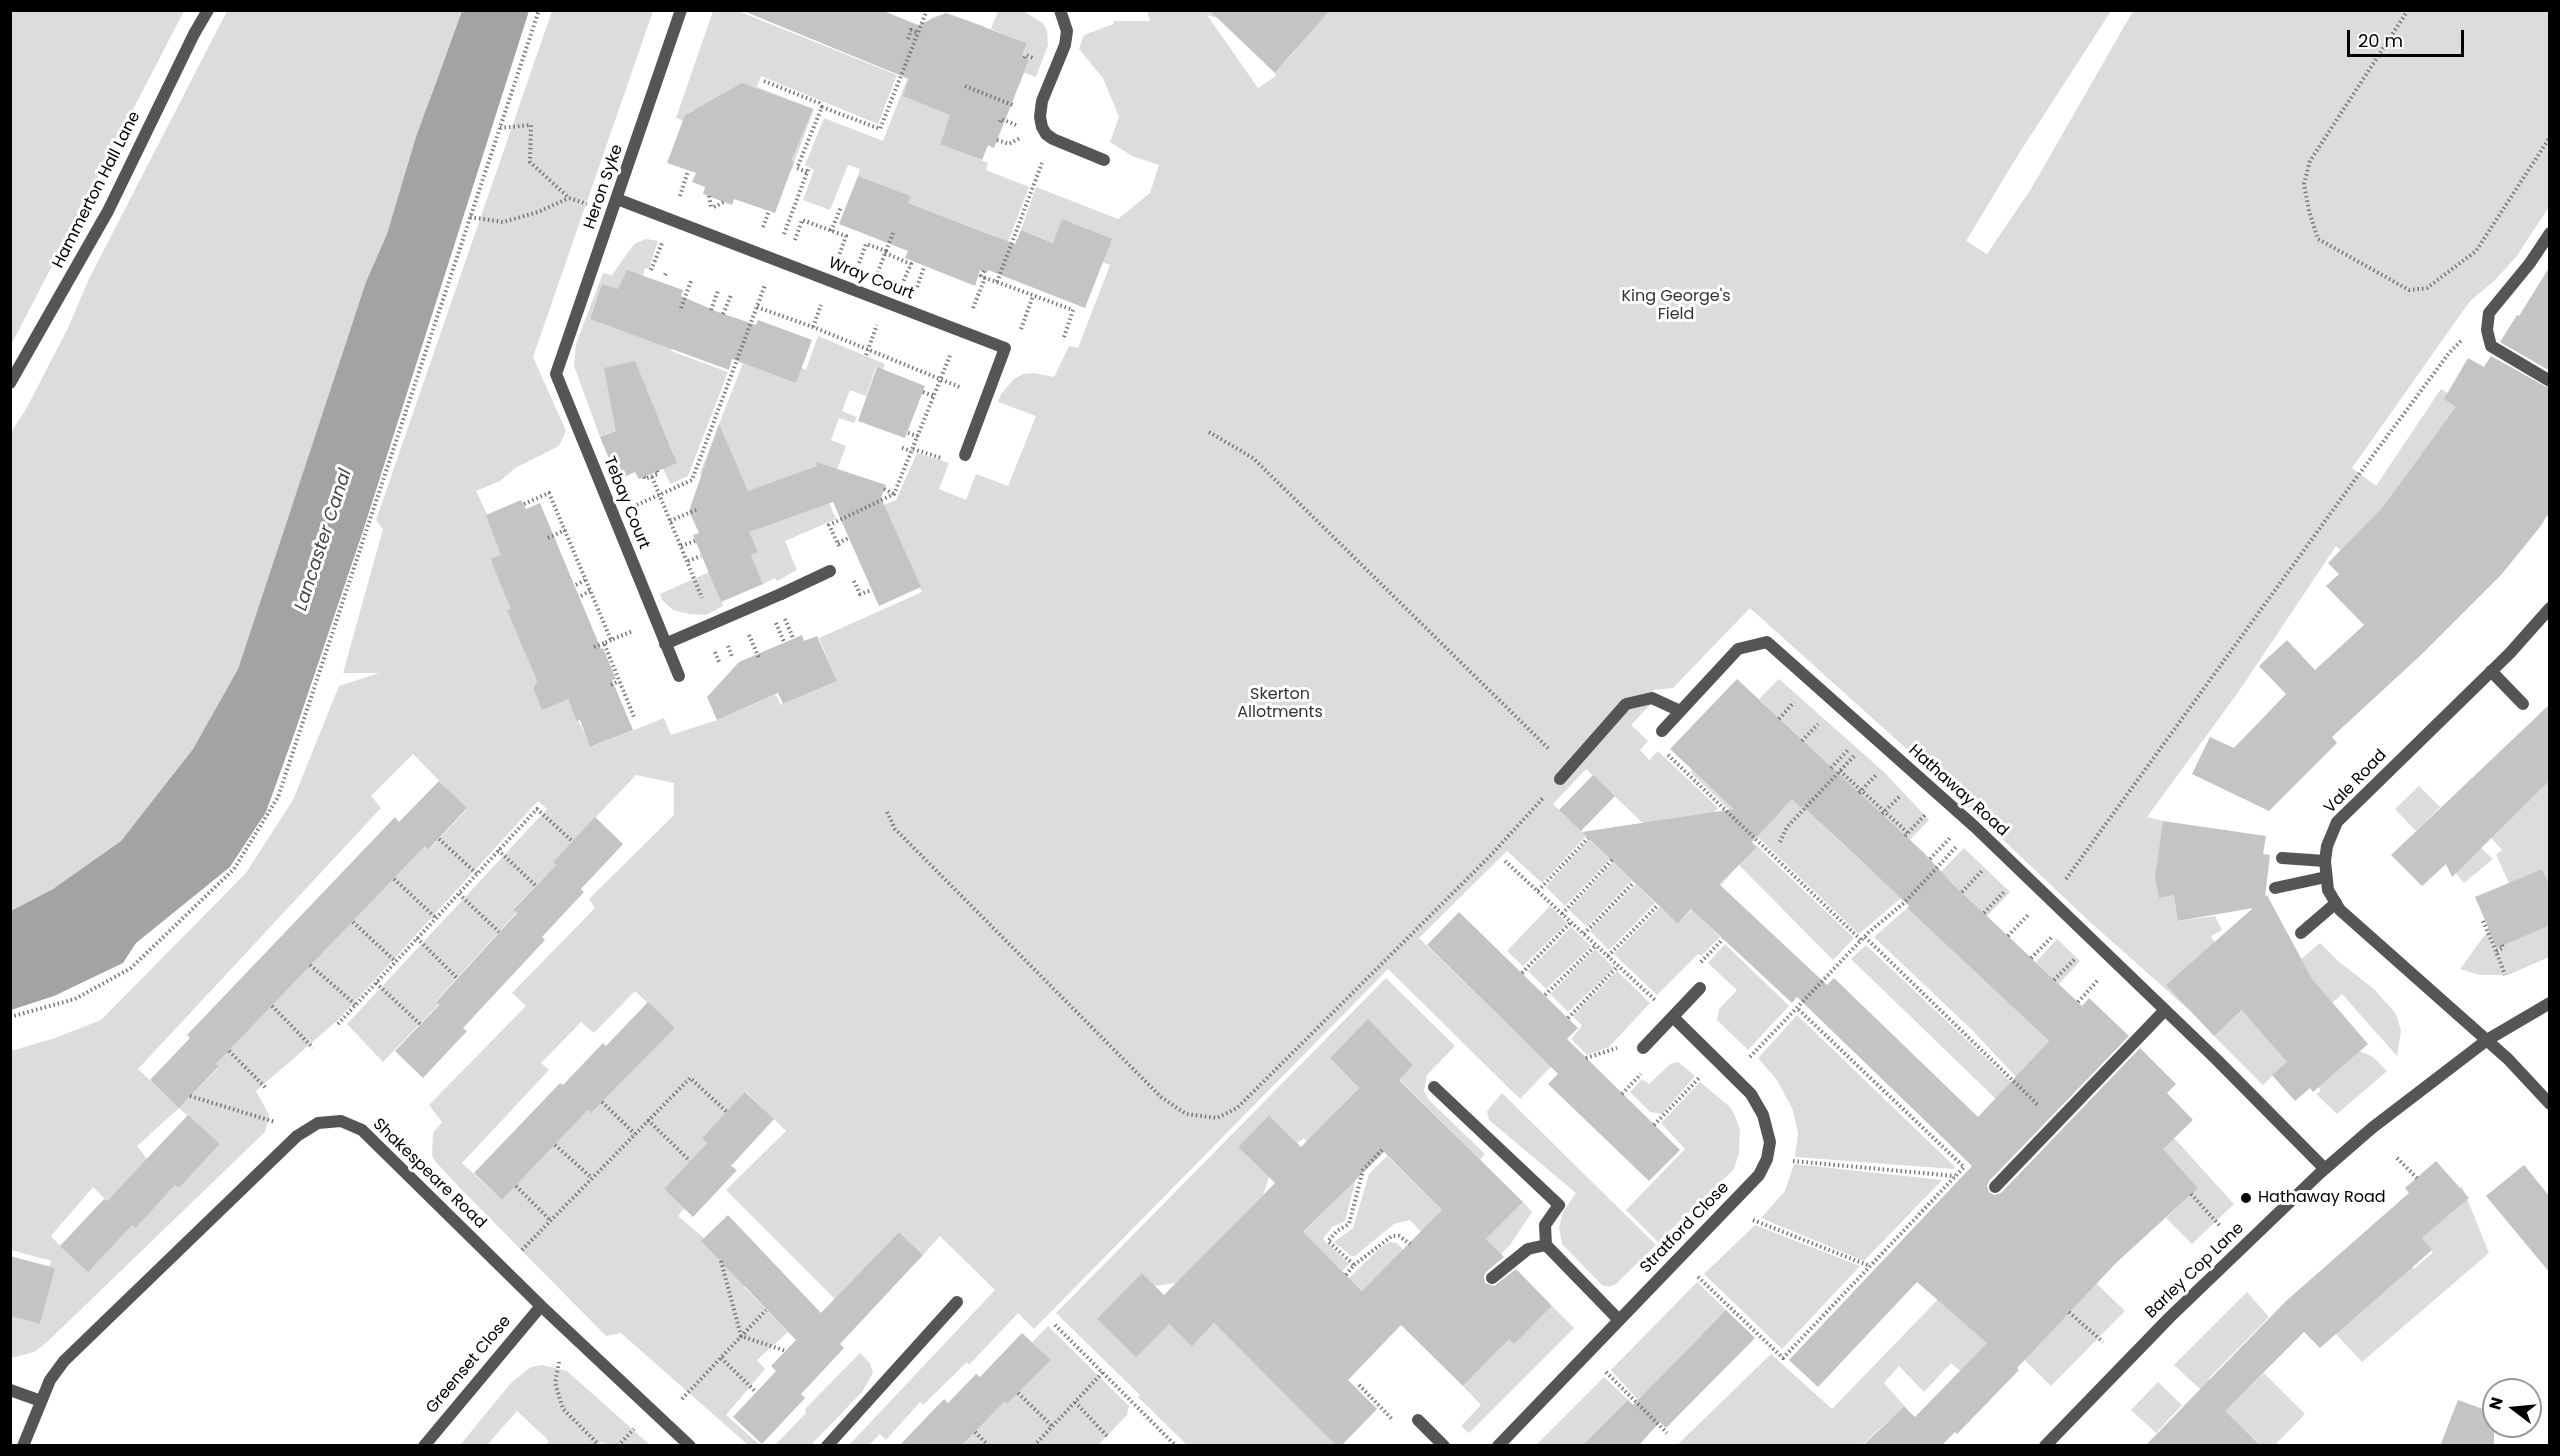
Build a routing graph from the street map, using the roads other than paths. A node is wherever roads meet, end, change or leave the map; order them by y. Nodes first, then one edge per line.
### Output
1 (208, 10) edge
2 (681, 10) edge
3 (1060, 10) edge
4 (1104, 160) dead end
5 (617, 199) junction
6 (2550, 233) edge
7 (556, 374) joint
8 (2550, 381) edge
9 (10, 383) edge
10 (965, 455) dead end
11 (830, 571) dead end
12 (2550, 608) edge
13 (665, 645) junction
14 (2491, 671) junction
15 (679, 676) dead end
16 (2523, 704) dead end
17 (1680, 711) junction
18 (1662, 731) dead end
19 (1560, 779) road end
20 (2282, 858) dead end
21 (2325, 861) junction
22 (2326, 877) junction
23 (2275, 888) dead end
24 (2336, 903) junction
25 (2301, 933) dead end
26 (1700, 988) dead end
27 (2550, 1003) edge
28 (2165, 1010) junction
29 (1673, 1017) junction
30 (2487, 1040) junction
31 (1643, 1048) dead end
32 (1434, 1088) dead end
33 (2550, 1104) edge
34 (2325, 1169) junction
35 (1995, 1187) dead end
36 (1546, 1245) junction
37 (1492, 1278) dead end
38 (957, 1302) dead end
39 (541, 1306) junction
40 (1619, 1320) junction
41 (10, 1390) edge
42 (41, 1401) junction
43 (1418, 1420) dead end
44 (23, 1446) edge
45 (424, 1446) edge
46 (690, 1446) edge
47 (827, 1446) edge
48 (1444, 1446) edge
49 (1498, 1446) edge
50 (2045, 1446) edge

1 - 9 street, Hammerton Hall Lane
2 - 5 street, Heron Syke
3 - 4 street
5 - 7 street, Heron Syke
5 - 10 street, Wray Court
6 - 8 street
7 - 13 street, Tebay Court
11 - 13 street
12 - 14 street, Vale Road
13 - 15 street, Tebay Court
14 - 16 street
14 - 21 street, Vale Road
17 - 18 street, Hathaway Road
17 - 19 street
17 - 28 street, Hathaway Road
20 - 21 street
21 - 22 street, Vale Road
22 - 23 street
22 - 24 street, Vale Road
24 - 25 street
24 - 30 street, Vale Road
26 - 29 street
27 - 30 street, Barley Cop Lane
28 - 34 street, Hathaway Road
28 - 35 street
29 - 31 street
29 - 40 street, Stratford Close
30 - 33 street, Vale Road
30 - 34 street, Barley Cop Lane
32 - 36 street
34 - 50 street, Barley Cop Lane
36 - 37 street
36 - 40 street
38 - 47 street
39 - 42 street, Shakespeare Road
39 - 45 street, Greenset Close
39 - 46 street, Shakespeare Road
40 - 49 street, Stratford Close
41 - 42 street
42 - 44 street, Shakespeare Road
43 - 48 street

